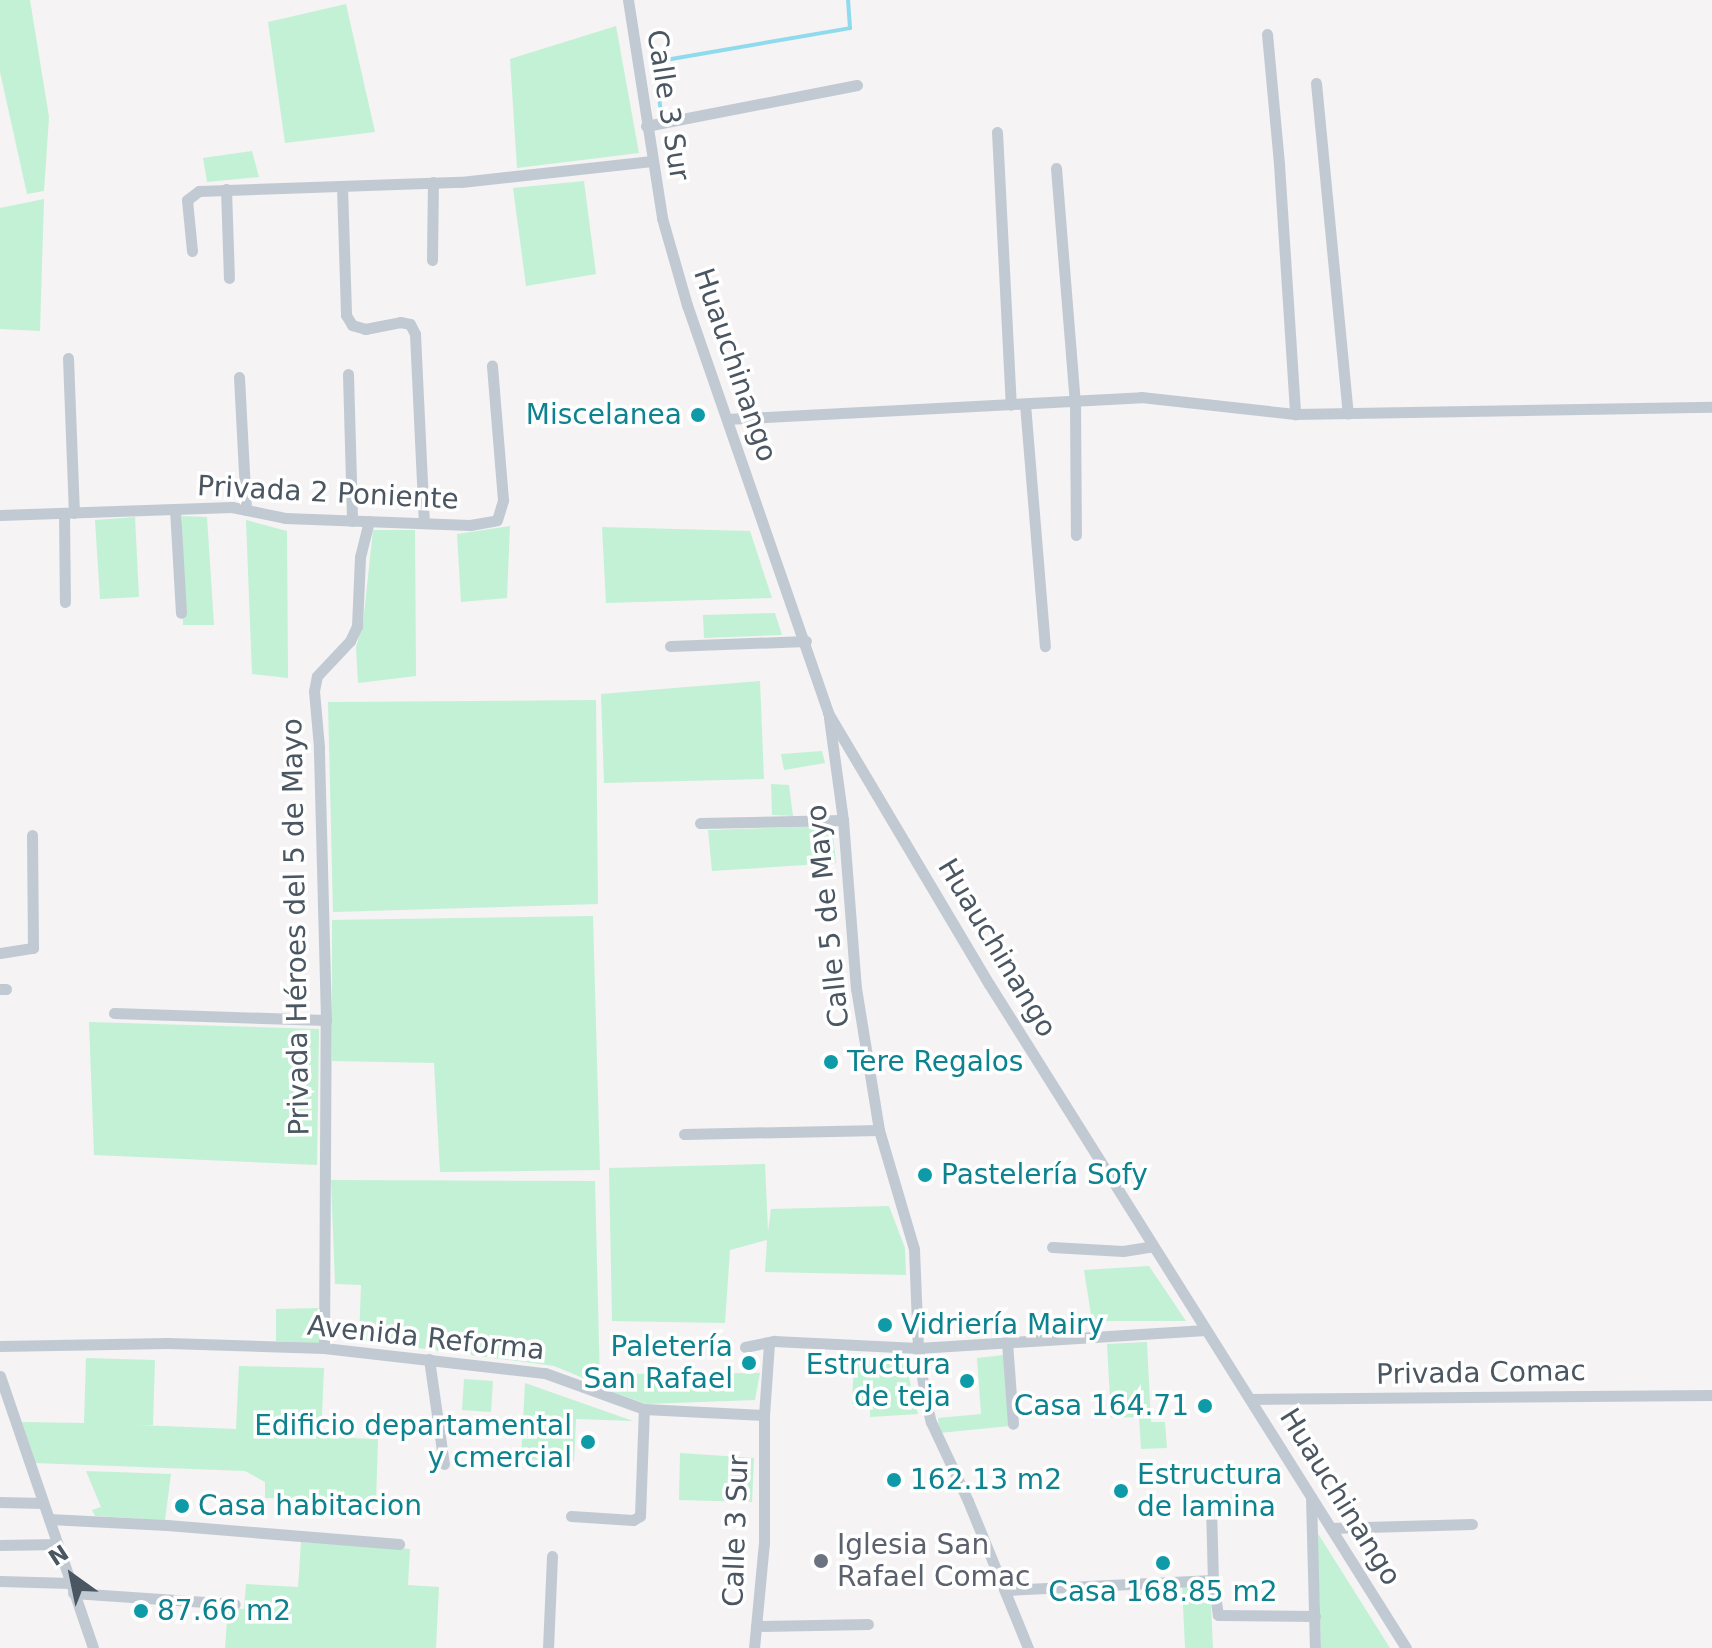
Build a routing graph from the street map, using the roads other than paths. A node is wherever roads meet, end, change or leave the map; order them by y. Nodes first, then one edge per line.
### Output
1 (628, 0) edge
2 (1267, 34) dead end
3 (1316, 83) dead end
4 (857, 85) dead end
5 (646, 126) junction
6 (997, 132) dead end
7 (652, 161) junction
8 (1056, 168) dead end
9 (433, 182) junction
10 (342, 186) junction
11 (226, 189) junction
12 (662, 218) joint
13 (192, 251) dead end
14 (432, 260) dead end
15 (229, 278) dead end
16 (68, 358) dead end
17 (492, 365) dead end
18 (348, 374) dead end
19 (239, 377) dead end
20 (1075, 403) junction
21 (1025, 404) junction
22 (1011, 405) junction
23 (1712, 407) edge
24 (1348, 413) junction
25 (1295, 414) junction
26 (727, 419) junction
27 (175, 509) junction
28 (246, 510) junction
29 (69, 513) junction
30 (0, 515) edge
31 (352, 521) junction
32 (369, 521) junction
33 (424, 523) junction
34 (1076, 535) dead end
35 (65, 602) dead end
36 (181, 613) dead end
37 (806, 641) junction
38 (670, 646) dead end
39 (1045, 646) dead end
40 (828, 713) junction
41 (843, 820) junction
42 (700, 823) dead end
43 (32, 835) dead end
44 (0, 953) edge
45 (114, 1013) dead end
46 (326, 1020) junction
47 (879, 1130) junction
48 (684, 1134) dead end
49 (1153, 1246) junction
50 (1052, 1247) dead end
51 (1205, 1330) junction
52 (1007, 1342) junction
53 (769, 1344) junction
54 (0, 1346) edge
55 (745, 1347) dead end
56 (324, 1348) junction
57 (918, 1348) junction
58 (429, 1359) junction
59 (0, 1376) edge
60 (1712, 1395) edge
61 (1250, 1399) junction
62 (644, 1409) junction
63 (764, 1415) junction
64 (1013, 1424) dead end
65 (444, 1464) dead end
66 (1311, 1496) junction
67 (0, 1502) edge
68 (43, 1503) junction
69 (1211, 1506) dead end
70 (571, 1516) dead end
71 (49, 1519) junction
72 (1472, 1524) dead end
73 (1331, 1528) junction
74 (57, 1544) junction
75 (399, 1544) dead end
76 (0, 1545) edge
77 (552, 1556) dead end
78 (1213, 1580) junction
79 (0, 1581) edge
80 (72, 1588) junction
81 (1006, 1590) junction
82 (235, 1604) dead end
83 (1315, 1616) junction
84 (868, 1624) dead end
85 (756, 1626) junction
86 (93, 1648) edge
87 (548, 1648) edge
88 (754, 1648) edge
89 (1028, 1648) edge
90 (1315, 1648) edge
91 (1406, 1648) edge

1 - 5 street, Calle 3 Sur
2 - 25 street
3 - 24 street
4 - 5 street
5 - 7 street, Calle 3 Sur
6 - 22 street
7 - 9 street
7 - 12 street, Calle 3 Sur
8 - 20 street
9 - 10 street
9 - 14 street
10 - 11 street
10 - 33 street
11 - 13 street
11 - 15 street
12 - 26 street, Huauchinango
16 - 29 street
17 - 33 street, Privada 2 Poniente
18 - 31 street
19 - 28 street
20 - 21 street
20 - 25 street
20 - 34 street
21 - 22 street
21 - 39 street
22 - 26 street
23 - 24 street
24 - 25 street
26 - 37 street, Huauchinango
27 - 28 street, Privada 2 Poniente
27 - 29 street, Privada 2 Poniente
27 - 36 street
28 - 31 street, Privada 2 Poniente
29 - 30 street, Privada 2 Poniente
29 - 35 street
31 - 32 street, Privada 2 Poniente
32 - 33 street, Privada 2 Poniente
32 - 46 street, Privada Héroes del 5 de Mayo
37 - 38 street
37 - 40 street, Huauchinango
40 - 41 street, Calle 5 de Mayo
40 - 49 street, Huauchinango
41 - 42 street
41 - 47 street, Calle 5 de Mayo
43 - 44 street
45 - 46 street
46 - 56 street, Privada Héroes del 5 de Mayo
47 - 48 street
47 - 57 street, Calle 5 de Mayo
49 - 50 street
49 - 51 street, Huauchinango
51 - 52 street
51 - 61 street, Huauchinango
52 - 57 street
52 - 64 street
53 - 55 street
53 - 57 street
53 - 63 street
54 - 56 street, Avenida Reforma
56 - 58 street, Avenida Reforma
57 - 81 street, Calle 5 de Mayo
58 - 62 street, Avenida Reforma
58 - 65 street
59 - 68 street
60 - 61 street, Privada Comac
61 - 66 street, Huauchinango
62 - 63 street, Avenida Reforma
62 - 70 street
63 - 85 street, Calle 3 Sur
66 - 73 street, Huauchinango
66 - 83 street
67 - 68 street
68 - 71 street
69 - 78 street
71 - 74 street
71 - 75 street
72 - 73 street
73 - 91 street, Huauchinango
74 - 76 street
74 - 80 street
77 - 87 street
78 - 81 street
78 - 83 street
79 - 80 street
80 - 82 street
80 - 86 street
81 - 89 street, Calle 5 de Mayo
83 - 90 street
84 - 85 street
85 - 88 street, Calle 3 Sur

